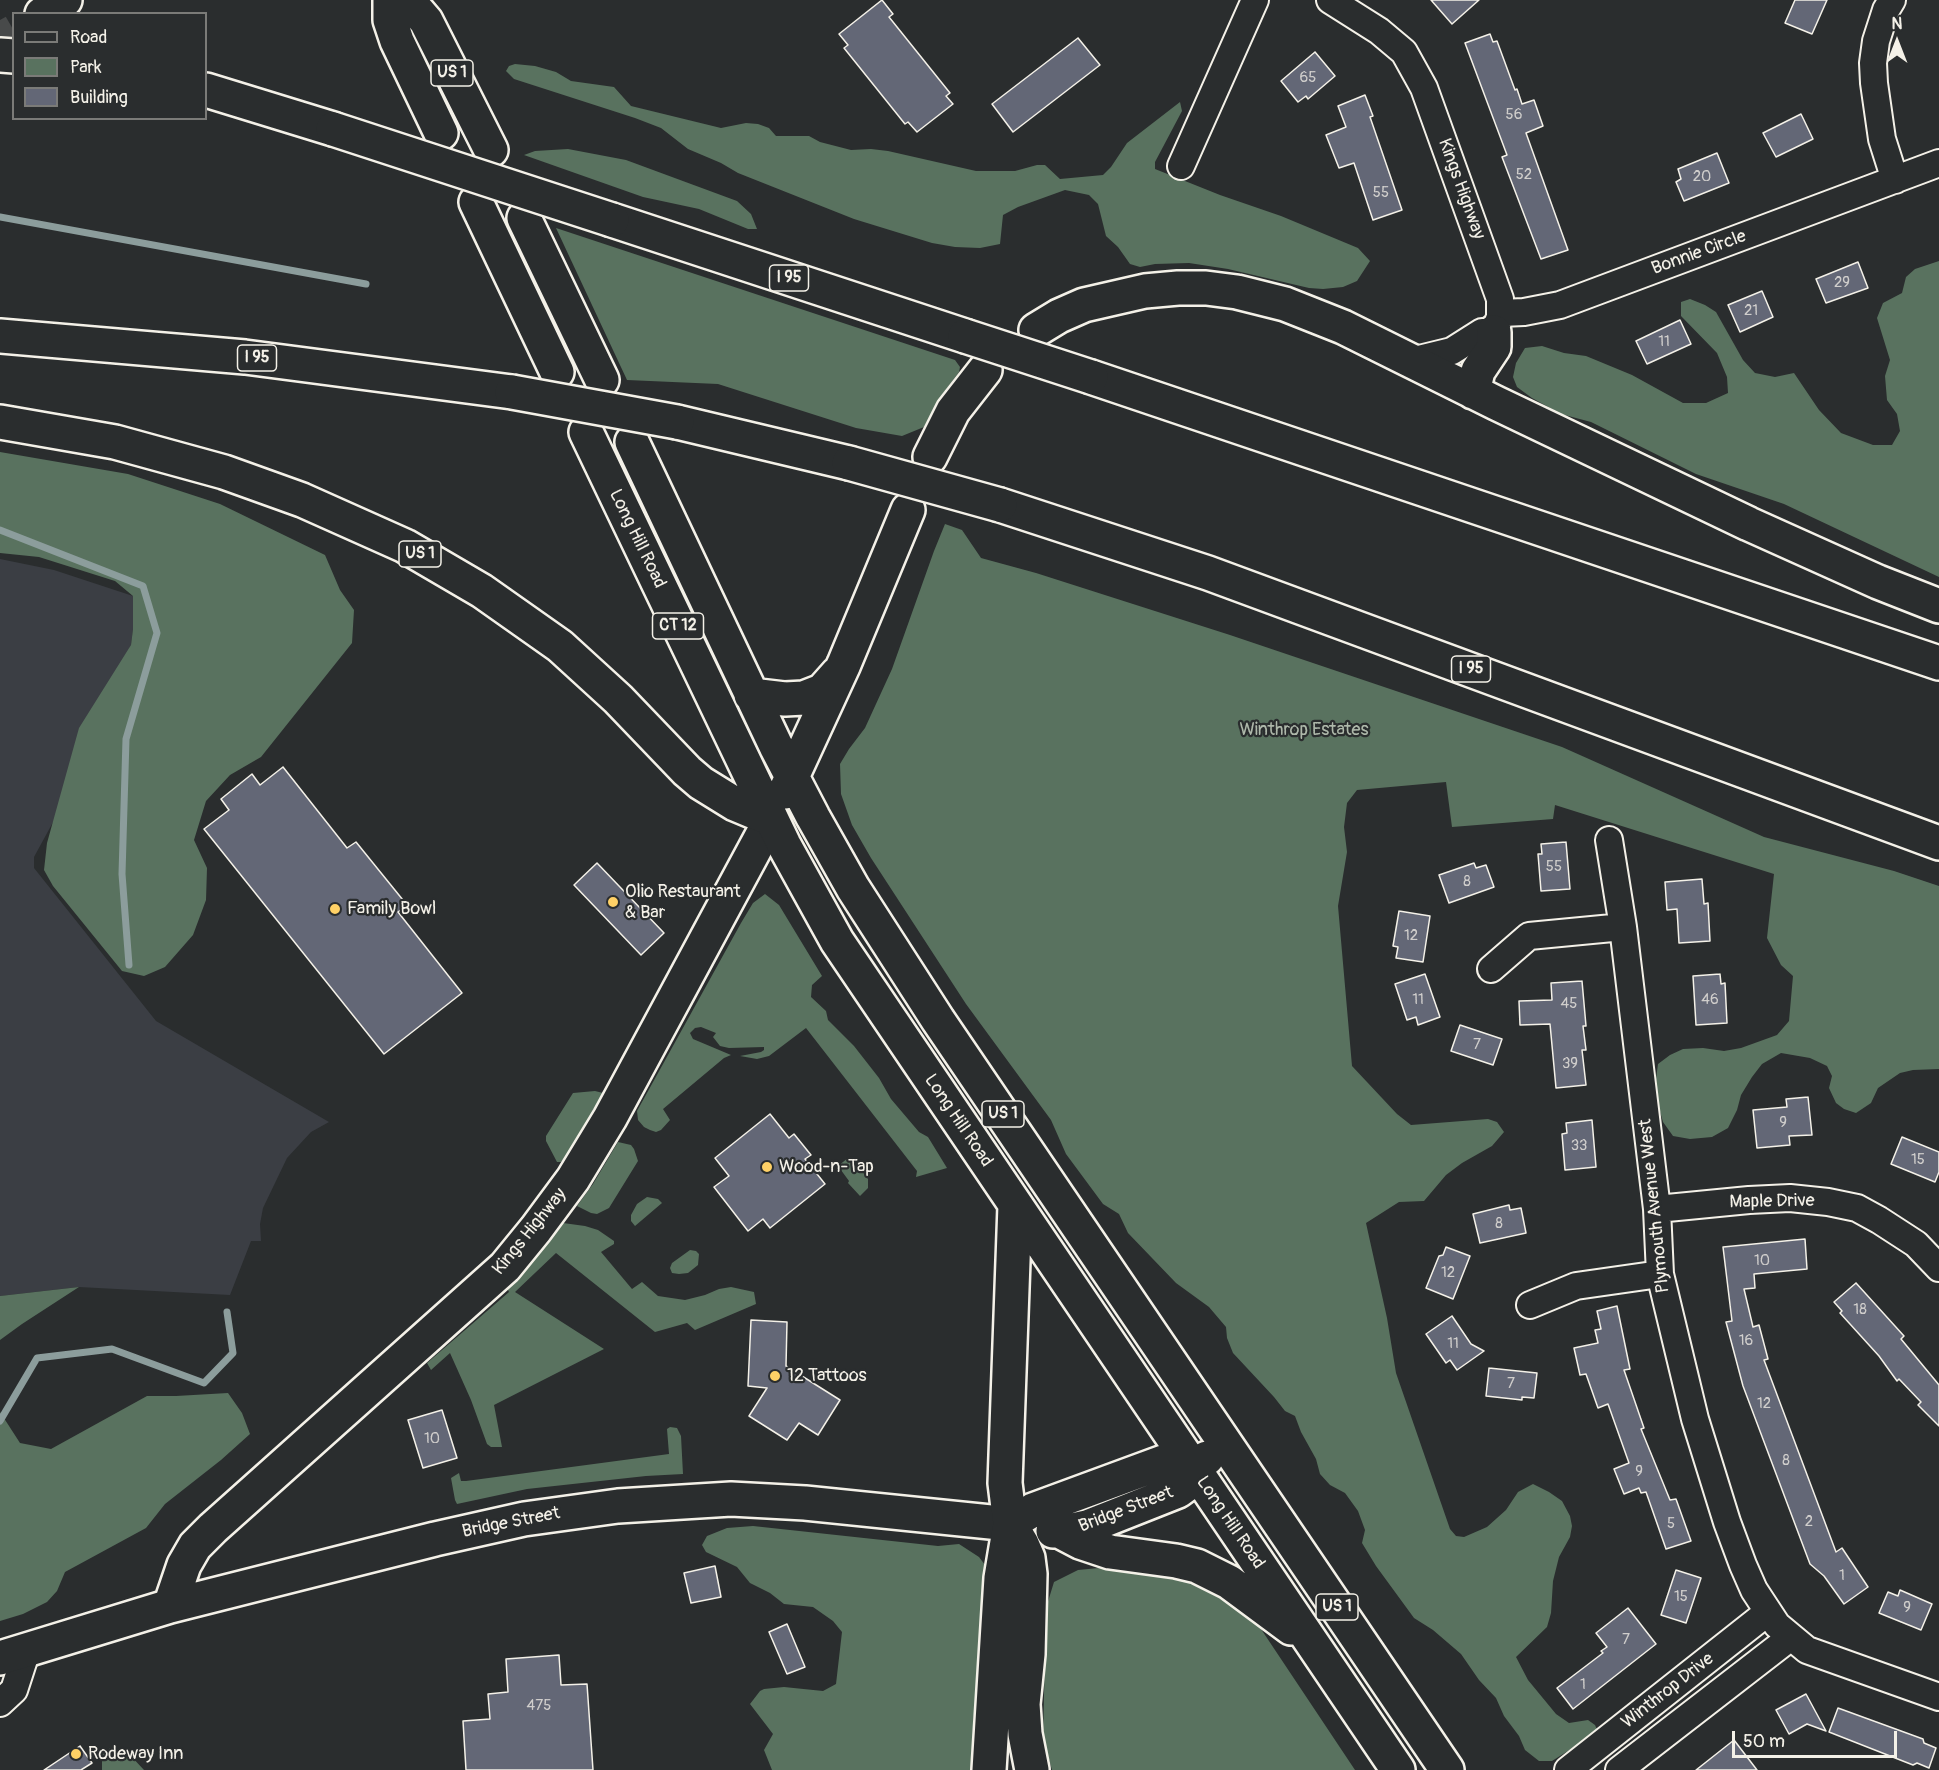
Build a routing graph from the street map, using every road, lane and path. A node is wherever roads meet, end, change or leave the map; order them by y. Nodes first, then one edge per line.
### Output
1 (65, 0) edge
2 (390, 0) edge
3 (408, 0) edge
4 (1255, 0) edge
5 (1330, 0) edge
6 (1892, 0) edge
7 (45, 12) edge
8 (207, 90) edge
9 (441, 133) dead end
10 (491, 150) dead end
11 (1939, 163) edge
12 (1181, 166) dead end
13 (1895, 180) junction
14 (476, 202) dead end
15 (524, 218) dead end
16 (1497, 322) junction
17 (1036, 330) dead end
18 (0, 336) edge
19 (1411, 361) junction
20 (985, 370) dead end
21 (557, 372) dead end
22 (602, 380) dead end
23 (1473, 392) junction
24 (0, 422) edge
25 (586, 432) dead end
26 (1254, 434) junction
27 (632, 442) dead end
28 (930, 457) dead end
29 (908, 510) dead end
30 (1939, 606) edge
31 (1939, 663) edge
32 (844, 664) junction
33 (1939, 681) edge
34 (751, 695) junction
35 (792, 778) junction
36 (771, 819) junction
37 (1610, 840) dead end
38 (1935, 842) edge
39 (1623, 927) junction
40 (1491, 969) dead end
41 (1015, 1205) junction
42 (1656, 1209) junction
43 (1939, 1268) edge
44 (1660, 1275) junction
45 (1530, 1305) dead end
46 (1226, 1443) junction
47 (1192, 1467) junction
48 (1010, 1524) junction
49 (1059, 1531) junction
50 (170, 1606) junction
51 (1779, 1625) junction
52 (1310, 1641) junction
53 (13, 1654) edge
54 (1939, 1697) edge
55 (0, 1703) edge
56 (989, 1770) edge
57 (1032, 1770) edge
58 (1398, 1770) edge
59 (1448, 1770) edge
60 (1568, 1770) edge
61 (1619, 1770) edge

1 - 7 main road
2 - 9 main road
3 - 10 main road, US 1
4 - 12 street
5 - 16 street, Kings Highway
6 - 13 street
8 - 26 main road, I 95, bridge
11 - 13 street, Bonnie Circle
13 - 16 street, Bonnie Circle
14 - 21 main road
15 - 22 main road
16 - 19 street
16 - 23 main road
17 - 19 main road
18 - 38 main road, I 95, bridge
19 - 23 main road
20 - 28 main road
23 - 30 main road
24 - 36 main road, US 1
25 - 36 main road, Long Hill Road / CT 12
26 - 31 main road, I 95
26 - 33 main road
27 - 34 main road, Long Hill Road / US 1
29 - 32 main road
32 - 34 main road
32 - 35 main road, Kings Highway
34 - 35 main road, Long Hill Road / US 1
35 - 36 main road, Kings Highway
35 - 46 main road, Long Hill Road / US 1
36 - 41 main road, Long Hill Road / US 1
36 - 50 main road, Kings Highway
37 - 39 street, Plymouth Avenue West
39 - 40 street
39 - 42 street, Plymouth Avenue West
41 - 47 main road, Long Hill Road / US 1
41 - 48 main road
42 - 43 street, Maple Drive
42 - 44 street, Plymouth Avenue West
44 - 45 street
44 - 51 street, Plymouth Avenue West
46 - 47 main road, Bridge Street
46 - 59 main road, Long Hill Road / US 1
47 - 48 main road, Bridge Street
47 - 49 main road, Bridge Street
47 - 52 main road, Long Hill Road / US 1
48 - 49 main road, Bridge Street
48 - 50 main road, Bridge Street
48 - 56 main road
48 - 57 main road
49 - 52 main road
50 - 53 main road, Bridge Street
51 - 54 street
51 - 60 street, Winthrop Drive
51 - 61 street, Winthrop Drive
52 - 58 main road, Long Hill Road / US 1
53 - 55 street, Bridge Street

